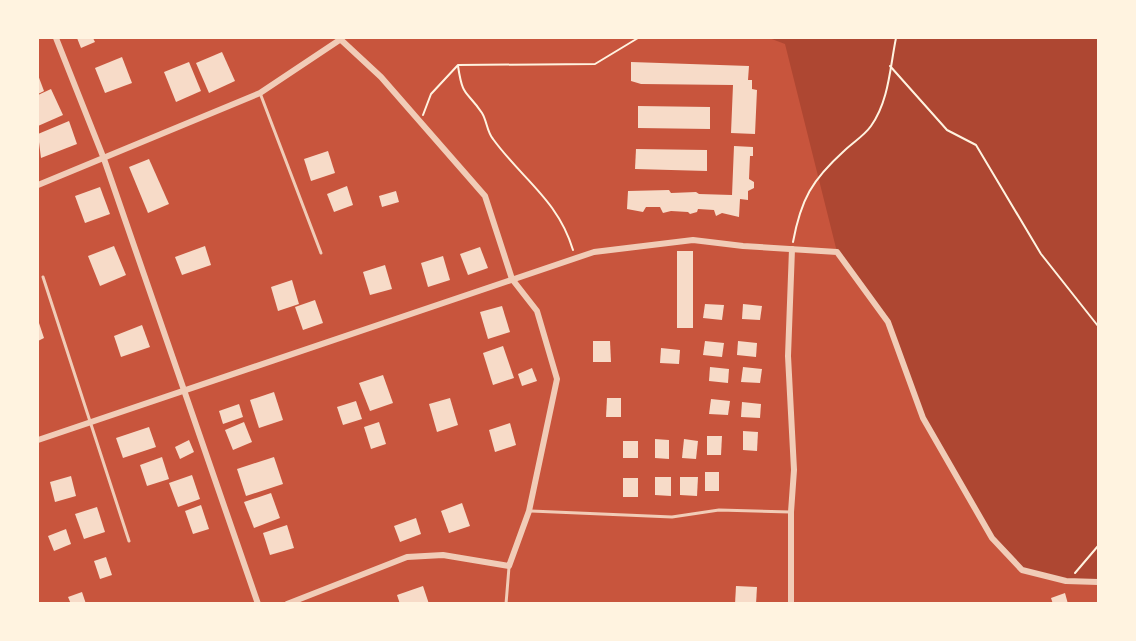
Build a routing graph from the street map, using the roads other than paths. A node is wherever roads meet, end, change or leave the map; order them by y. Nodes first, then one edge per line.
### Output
1 (56, 38) edge
2 (340, 38) edge
3 (260, 93) junction
4 (105, 159) junction
5 (38, 185) edge
6 (792, 249) junction
7 (321, 253) dead end
8 (43, 277) dead end
9 (512, 279) junction
10 (184, 392) junction
11 (91, 422) junction
12 (38, 440) edge
13 (529, 511) junction
14 (791, 512) junction
15 (129, 542) dead end
16 (509, 566) junction
17 (1098, 582) edge
18 (258, 603) edge
19 (288, 603) edge
20 (506, 603) edge
21 (791, 603) edge

1 - 4 street
2 - 3 street
2 - 9 street
3 - 4 street
3 - 7 lane
4 - 5 street
4 - 10 street
6 - 9 street
6 - 14 street
6 - 17 street
8 - 11 lane
9 - 10 street
9 - 13 street
10 - 11 street
10 - 18 street
11 - 12 street
11 - 15 lane
13 - 14 lane
13 - 16 street
14 - 21 street
16 - 19 street
16 - 20 lane

